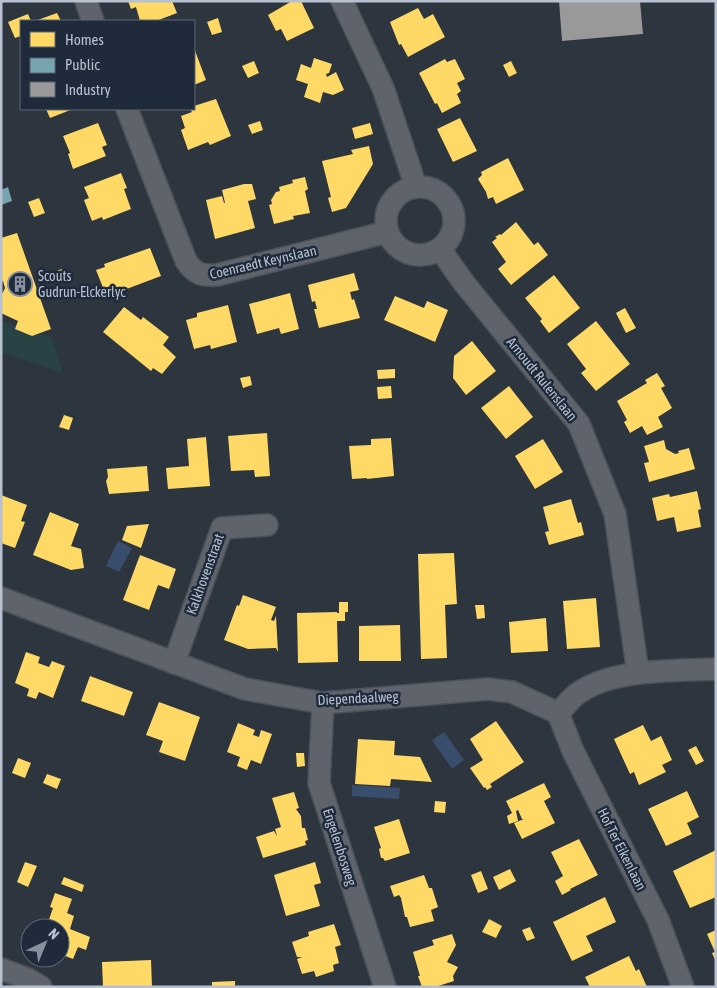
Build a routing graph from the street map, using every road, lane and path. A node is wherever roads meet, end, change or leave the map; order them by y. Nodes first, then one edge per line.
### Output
1 (86, 1) edge
2 (342, 1) edge
3 (93, 20) edge
4 (127, 110) edge
5 (416, 188) junction
6 (388, 232) junction
7 (440, 249) junction
8 (267, 525) dead end
9 (1, 598) edge
10 (174, 663) junction
11 (716, 669) edge
12 (638, 673) junction
13 (323, 703) junction
14 (558, 713) junction
15 (1, 969) edge
16 (41, 987) edge
17 (385, 987) edge
18 (683, 987) edge

1 - 3 street
2 - 5 street
4 - 6 street, Coenraedt Keynslaan
5 - 6 street
5 - 7 street
6 - 7 street
7 - 12 street, Arnoudt Rulenslaan
8 - 10 street, Kalkhovenstraat
9 - 10 street, Diependaalweg
10 - 13 street, Diependaalweg
11 - 12 street
12 - 14 street
13 - 14 street, Diependaalweg
13 - 17 street, Engelenbosweg
14 - 18 street, Hof Ter Eikenlaan
15 - 16 street

